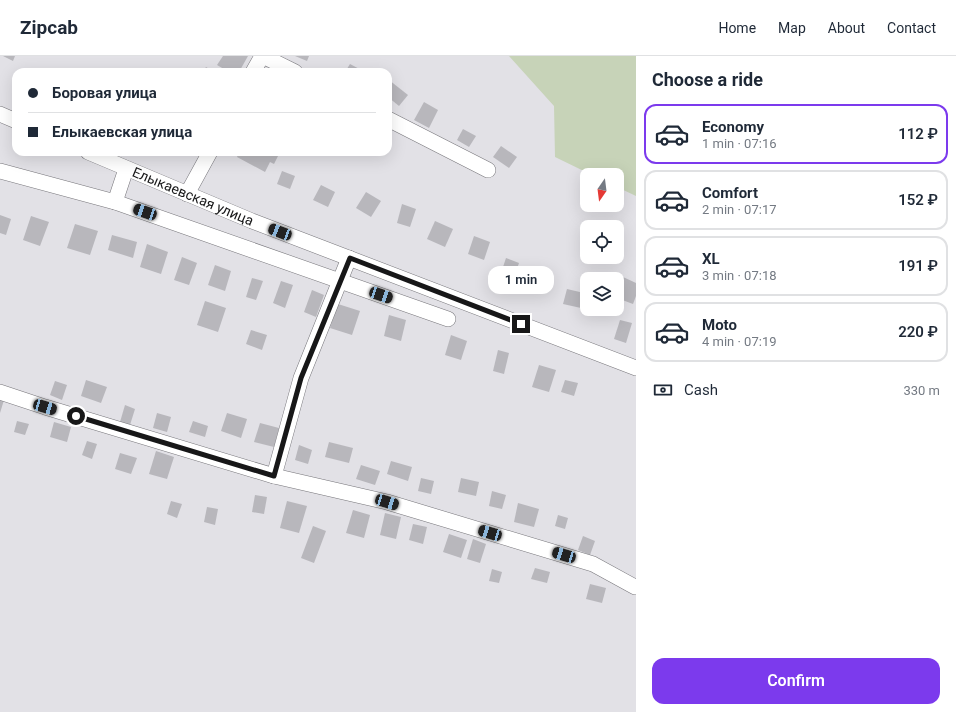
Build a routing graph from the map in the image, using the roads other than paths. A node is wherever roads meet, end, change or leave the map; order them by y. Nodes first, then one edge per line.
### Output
1 (262, 56) edge
2 (255, 68) edge
3 (286, 68) edge
4 (0, 114) edge
5 (12, 119) edge
6 (392, 121) edge
7 (97, 156) edge
8 (208, 156) edge
9 (126, 169) junction
10 (488, 170) dead end
11 (0, 171) edge
12 (187, 194) junction
13 (115, 202) junction
14 (350, 258) junction
15 (340, 281) junction
16 (448, 319) dead end
17 (636, 368) edge
18 (0, 392) edge
19 (274, 476) junction
20 (635, 587) dead end

1 - 2 street
1 - 3 street
4 - 5 street
6 - 10 street
7 - 9 street, Елыкаевская улица
8 - 12 street
9 - 12 street, Елыкаевская улица
9 - 13 street
11 - 13 street
12 - 14 street, Елыкаевская улица
13 - 15 street
14 - 15 street
14 - 17 street, Елыкаевская улица
15 - 16 street
15 - 19 street
18 - 19 street
19 - 20 street

